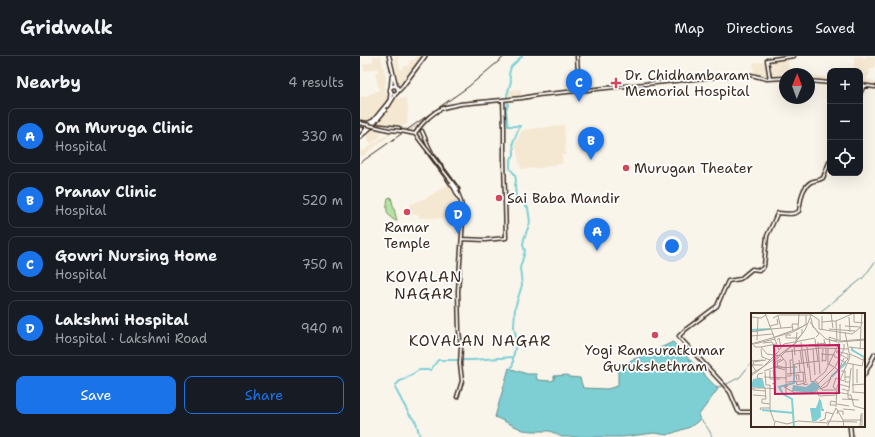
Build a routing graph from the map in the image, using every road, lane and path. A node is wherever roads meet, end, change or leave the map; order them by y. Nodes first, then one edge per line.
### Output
1 (389, 56) edge
2 (425, 56) edge
3 (577, 56) edge
4 (794, 56) edge
5 (391, 66) junction
6 (779, 78) edge
7 (770, 79) junction
8 (815, 82) edge
9 (405, 83) junction
10 (827, 83) edge
11 (864, 86) edge
12 (397, 87) junction
13 (875, 87) edge
14 (391, 88) junction
15 (391, 91) junction
16 (580, 91) junction
17 (397, 92) junction
18 (506, 100) junction
19 (378, 119) junction
20 (374, 120) junction
21 (360, 123) edge
22 (379, 126) junction
23 (368, 127) junction
24 (399, 128) tunnel mouth
25 (422, 131) dead end
26 (415, 134) junction
27 (361, 136) edge
28 (427, 144) junction
29 (827, 168) edge
30 (462, 203) junction
31 (462, 239) junction
32 (875, 354) edge
33 (865, 373) edge
34 (457, 397) dead end
35 (751, 412) edge
36 (850, 427) edge
37 (851, 437) edge

1 - 5 main road
2 - 9 main road
3 - 16 street
4 - 7 street
5 - 12 main road
5 - 14 main road
6 - 7 street
7 - 16 street
8 - 10 street
9 - 12 main road
9 - 17 main road
11 - 13 street
12 - 14 main road
12 - 17 main road
14 - 15 main road
15 - 17 main road
15 - 20 main road
16 - 18 street
17 - 19 main road
18 - 26 street, bridge
18 - 31 street
19 - 22 street
19 - 23 main road
20 - 21 street
20 - 23 main road
21 - 23 street
21 - 26 street, bridge
22 - 23 street
22 - 24 street
23 - 27 main road
23 - 27 main road
25 - 28 street
26 - 30 street, bridge
28 - 30 street
28 - 30 street
29 - 35 street
30 - 31 street
31 - 34 street
32 - 33 main road
36 - 37 main road

